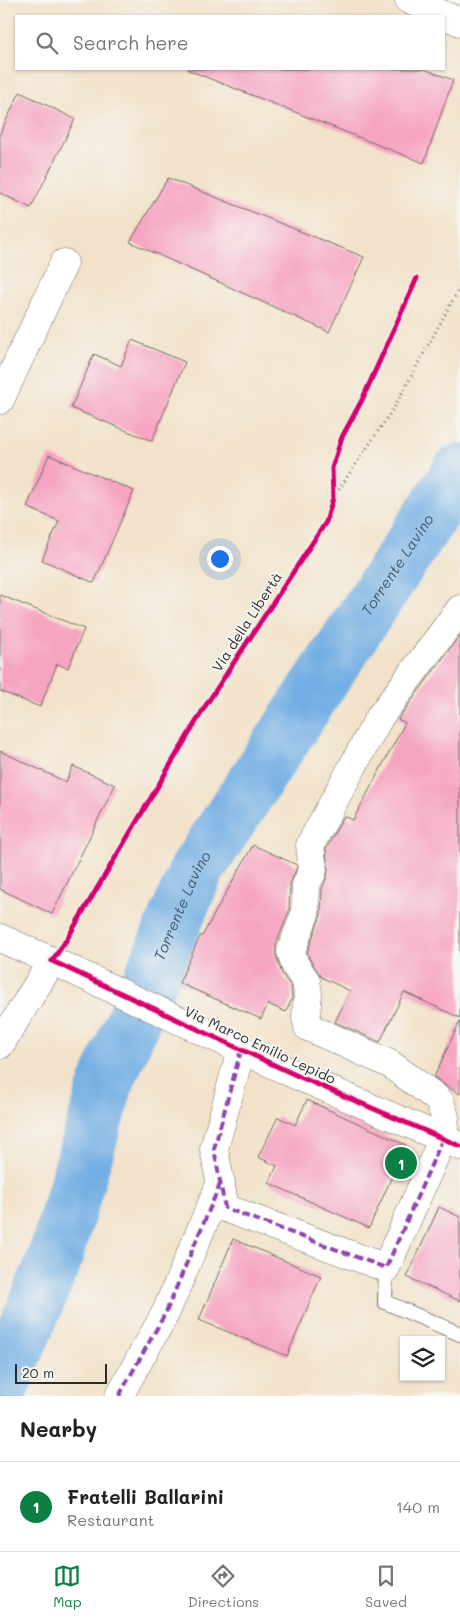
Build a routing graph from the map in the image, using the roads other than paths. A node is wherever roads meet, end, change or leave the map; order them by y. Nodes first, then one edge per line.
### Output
1 (409, 0) edge
2 (444, 15) edge
3 (445, 16) edge
4 (460, 22) edge
5 (64, 264) dead end
6 (0, 400) edge
7 (460, 609) edge
8 (0, 938) edge
9 (62, 965) junction
10 (0, 1045) edge
11 (241, 1050) junction
12 (452, 1142) edge
13 (221, 1182) junction
14 (386, 1268) junction
15 (460, 1334) edge
16 (119, 1396) edge

1 - 2 street
3 - 4 street
5 - 6 street
7 - 12 street
8 - 9 street, Via Marco Emilio Lepido
9 - 10 street
9 - 11 street, Via Marco Emilio Lepido
11 - 12 street, Via Marco Emilio Lepido
11 - 13 street, Via Marco Emilio Lepido
12 - 14 street
13 - 14 street, Via Marco Emilio Lepido
13 - 16 street
14 - 15 lane

